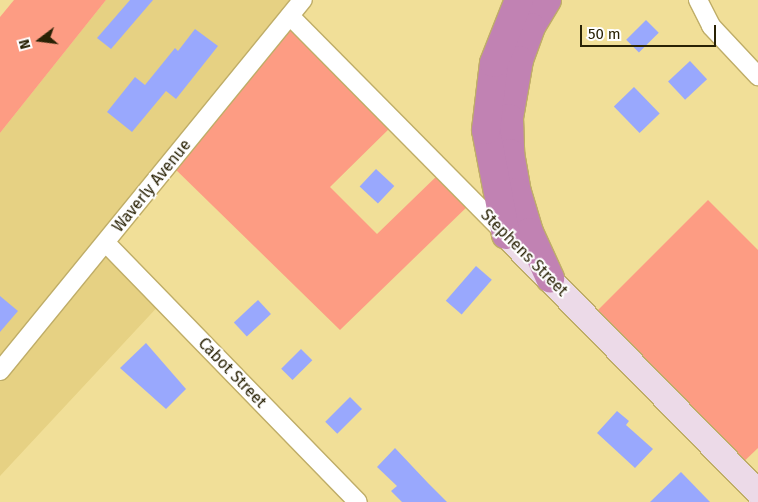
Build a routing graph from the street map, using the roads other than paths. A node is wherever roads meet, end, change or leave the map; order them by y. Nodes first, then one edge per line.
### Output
1 (303, 0) edge
2 (519, 0) edge
3 (547, 0) edge
4 (698, 0) edge
5 (290, 16) junction
6 (758, 76) edge
7 (506, 234) junction
8 (106, 243) junction
9 (550, 278) junction
10 (0, 371) edge
11 (758, 492) edge
12 (358, 502) edge

1 - 5 street, Waverly Avenue
2 - 7 highway
3 - 9 highway
4 - 6 street
5 - 7 street, Stephens Street
5 - 8 street, Waverly Avenue
7 - 9 street, Stephens Street
8 - 10 street, Waverly Avenue
8 - 12 street, Cabot Street
9 - 11 street, Stephens Street

